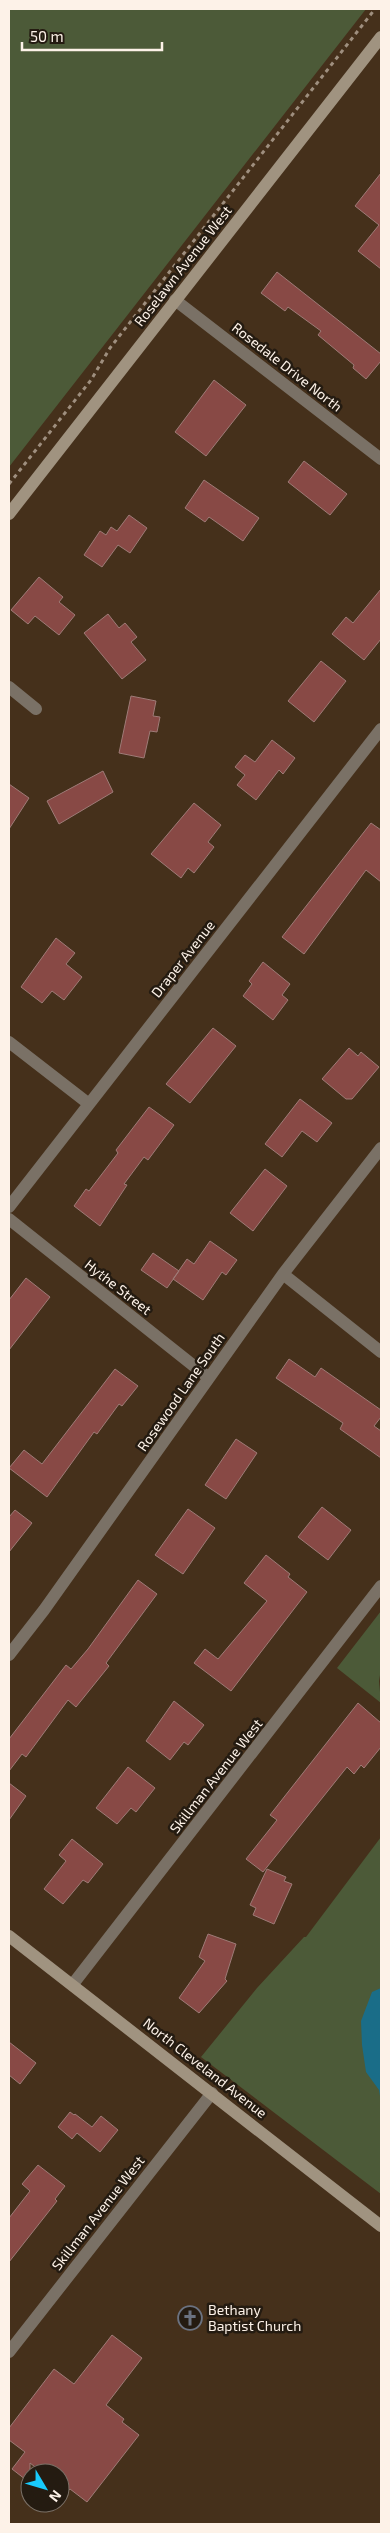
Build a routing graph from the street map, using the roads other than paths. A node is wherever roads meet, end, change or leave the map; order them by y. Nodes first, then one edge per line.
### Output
1 (381, 37) edge
2 (175, 300) junction
3 (381, 459) edge
4 (9, 514) edge
5 (9, 687) edge
6 (36, 709) dead end
7 (381, 729) edge
8 (9, 1042) edge
9 (89, 1104) junction
10 (381, 1148) edge
11 (9, 1206) edge
12 (9, 1220) edge
13 (283, 1274) junction
14 (381, 1352) edge
15 (209, 1378) junction
16 (381, 1586) edge
17 (9, 1655) edge
18 (9, 1936) edge
19 (73, 1984) junction
20 (212, 2093) junction
21 (381, 2226) edge
22 (9, 2352) edge

1 - 2 street, Roselawn Avenue West
2 - 3 street, Rosedale Drive North
2 - 4 street, Roselawn Avenue West
5 - 6 street
7 - 9 street, Draper Avenue
8 - 9 street
9 - 11 street, Draper Avenue
10 - 13 street, Rosewood Lane South
12 - 15 street, Hythe Street
13 - 14 street
13 - 15 street, Rosewood Lane South
15 - 17 street, Rosewood Lane South
16 - 19 street, Skillman Avenue West
18 - 19 street, North Cleveland Avenue
19 - 20 street, North Cleveland Avenue
20 - 21 street, North Cleveland Avenue
20 - 22 street, Skillman Avenue West

